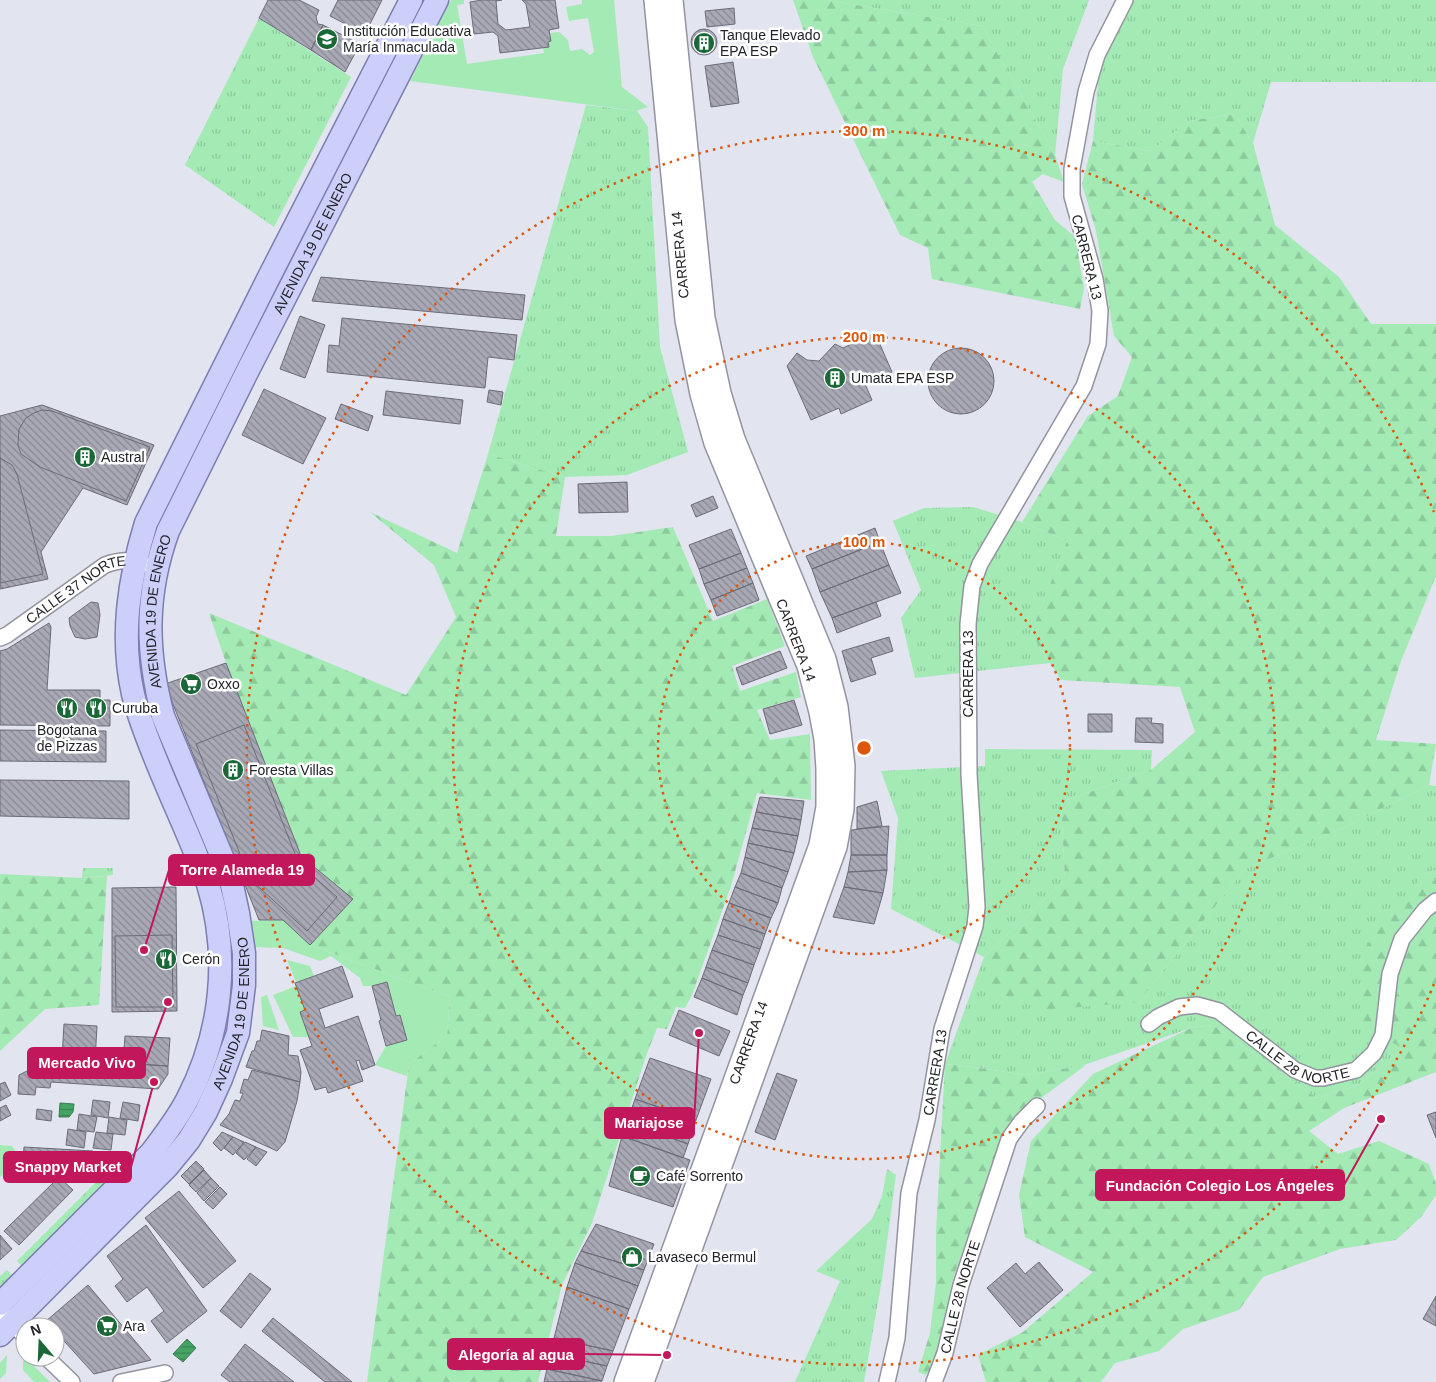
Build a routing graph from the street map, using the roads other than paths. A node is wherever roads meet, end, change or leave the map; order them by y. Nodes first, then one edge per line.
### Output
1 (411, 0) edge
2 (437, 0) edge
3 (655, 0) edge
4 (672, 0) edge
5 (1125, 0) edge
6 (135, 561) junction
7 (157, 570) junction
8 (0, 638) edge
9 (1436, 901) edge
10 (1153, 1020) dead end
11 (1037, 1106) dead end
12 (0, 1304) edge
13 (9, 1326) edge
14 (166, 1373) dead end
15 (59, 1376) edge
16 (72, 1382) edge
17 (121, 1382) edge
18 (625, 1382) edge
19 (643, 1382) edge
20 (887, 1382) edge
21 (934, 1382) edge

1 - 6 main road, AVENIDA 19 DE ENERO
2 - 7 main road, AVENIDA 19 DE ENERO
3 - 18 main road, CARRERA 14
4 - 19 main road, CARRERA 14
5 - 20 street, CARRERA 13
6 - 7 street, CALLE 37 NORTE
6 - 8 street, CALLE 37 NORTE
6 - 12 main road, AVENIDA 19 DE ENERO
7 - 13 main road, AVENIDA 19 DE ENERO
9 - 10 street, CALLE 28 NORTE
11 - 21 street, CALLE 28 NORTE
14 - 17 street
15 - 16 street

